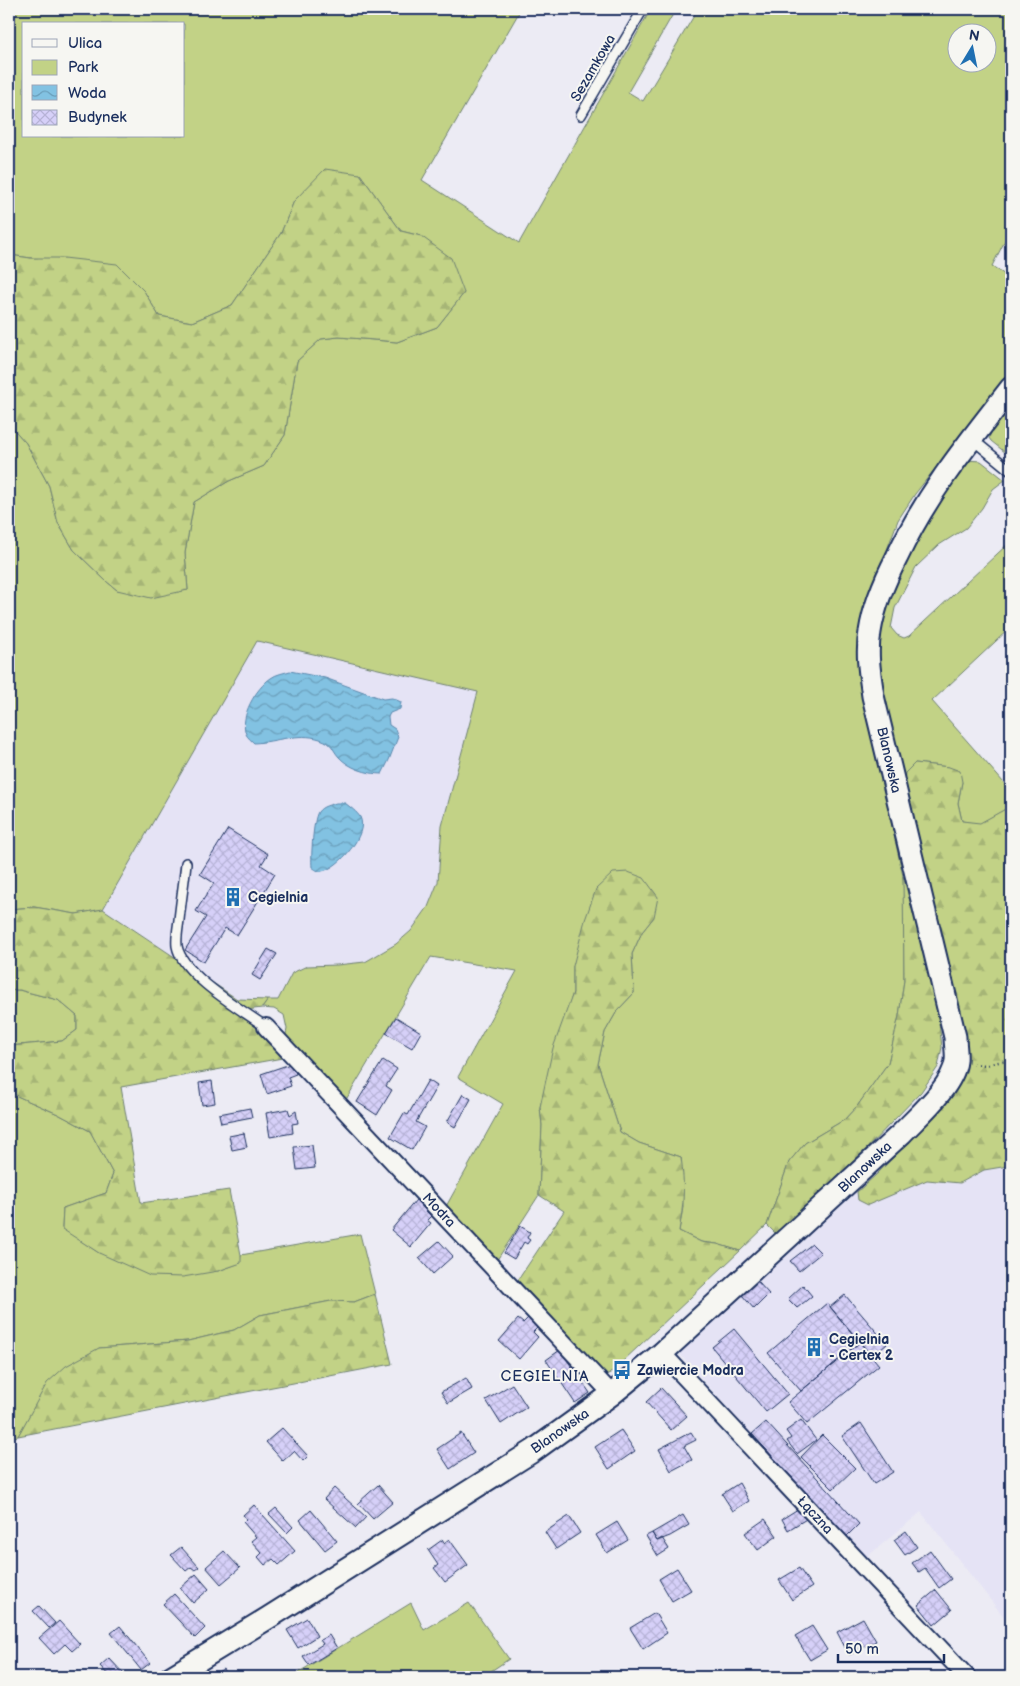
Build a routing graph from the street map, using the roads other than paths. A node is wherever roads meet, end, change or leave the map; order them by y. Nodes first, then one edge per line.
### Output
1 (643, 9) edge
2 (581, 115) dead end
3 (1011, 388) edge
4 (971, 439) junction
5 (1011, 471) edge
6 (186, 863) dead end
7 (266, 1027) joint
8 (662, 1353) junction
9 (612, 1394) junction
10 (171, 1677) edge
11 (967, 1677) edge

1 - 2 lane, Sezamkowa
3 - 4 street, Blanowska
4 - 5 lane
4 - 8 street, Blanowska
6 - 7 lane
7 - 9 street, Modra
8 - 9 street, Blanowska
8 - 11 street, Łączna
9 - 10 street, Blanowska

